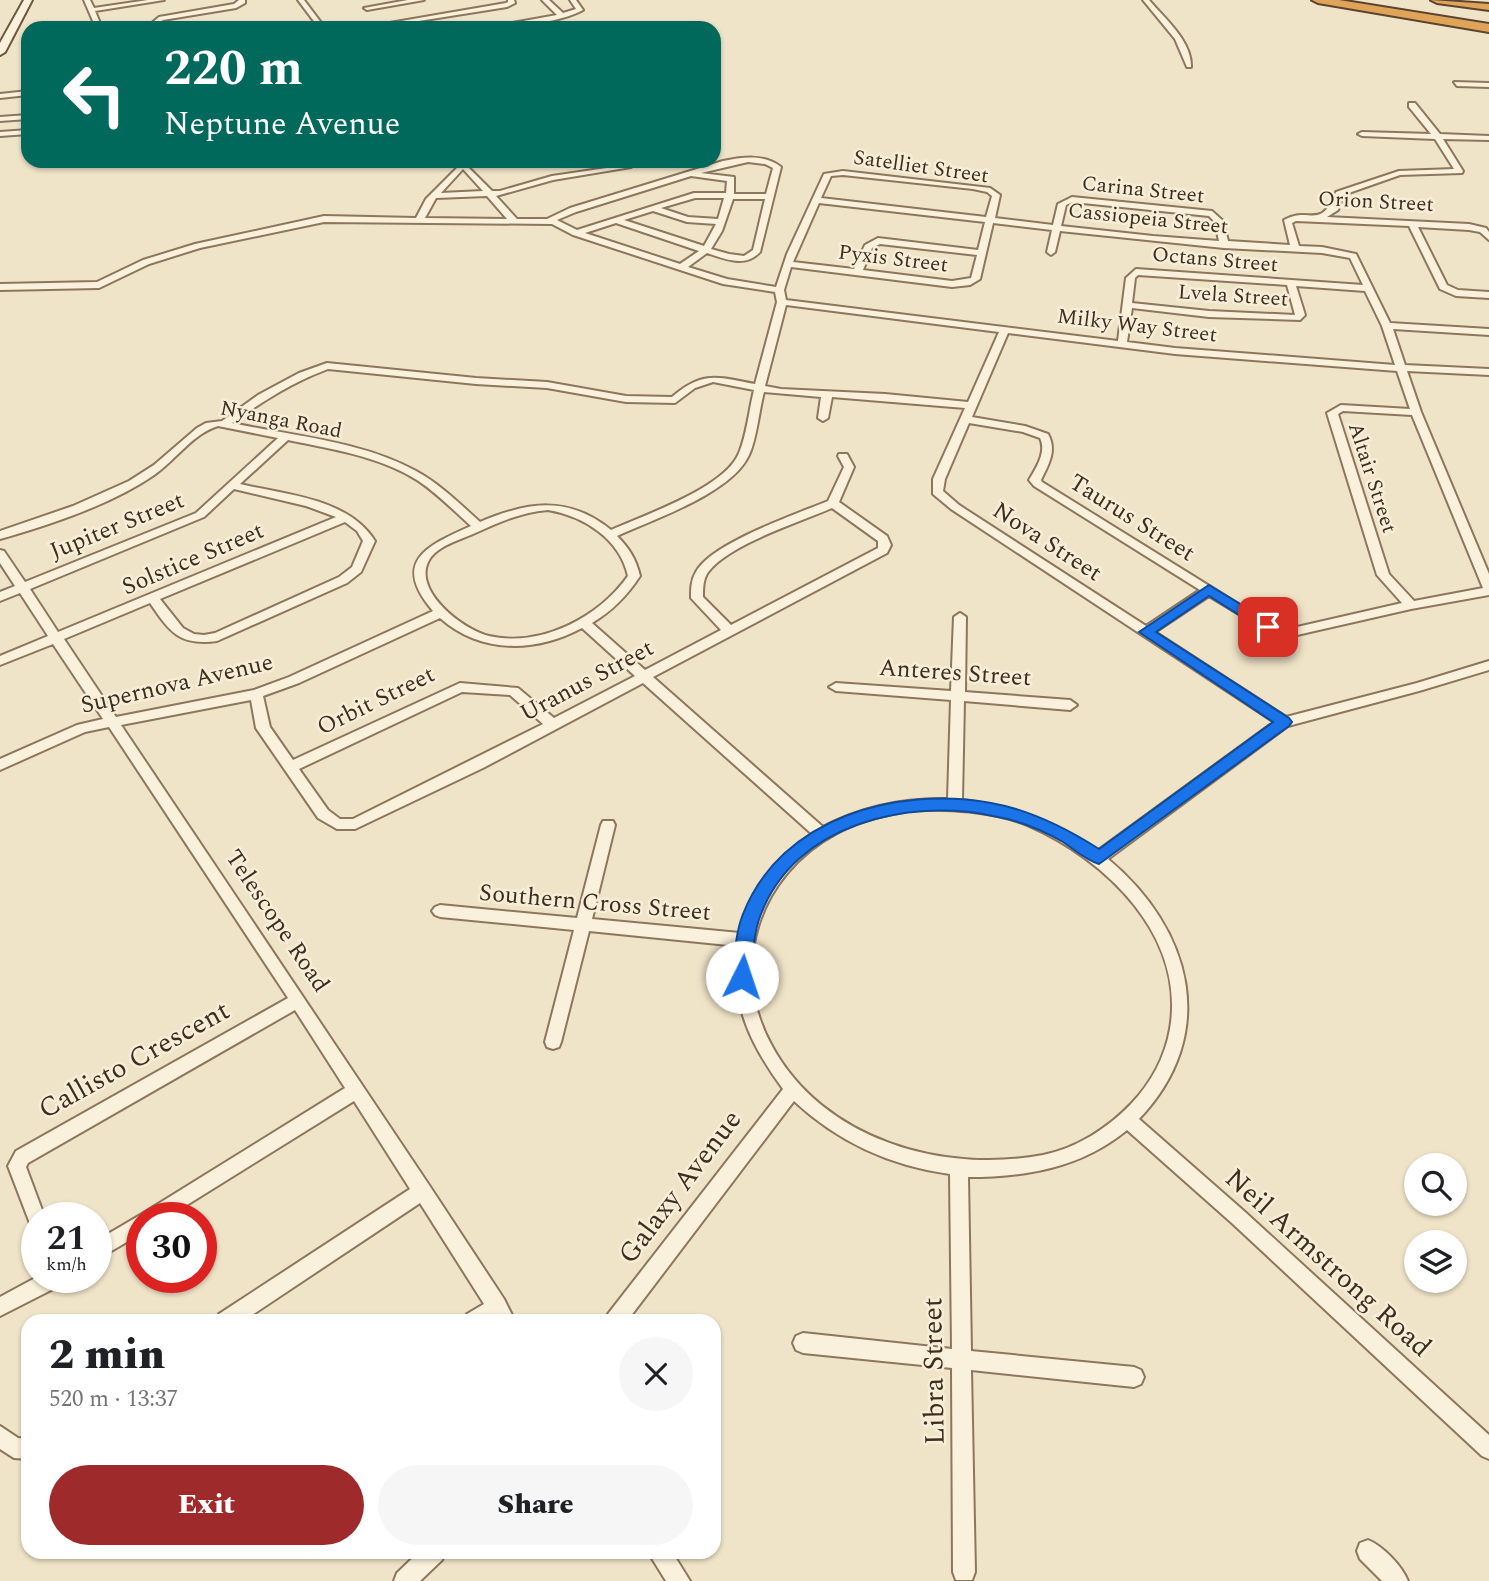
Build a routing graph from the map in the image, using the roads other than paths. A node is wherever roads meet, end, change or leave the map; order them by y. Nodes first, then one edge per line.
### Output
1 (18, 0) edge
2 (28, 0) edge
3 (87, 0) edge
4 (161, 0) edge
5 (242, 0) edge
6 (301, 0) edge
7 (360, 0) edge
8 (421, 0) edge
9 (511, 0) edge
10 (545, 0) edge
11 (573, 0) edge
12 (1146, 0) edge
13 (1318, 0) edge
14 (1389, 0) edge
15 (1437, 0) edge
16 (1489, 6) edge
17 (367, 8) junction
18 (91, 10) junction
19 (562, 16) junction
20 (1489, 16) edge
21 (96, 21) edge
22 (156, 21) edge
23 (317, 21) edge
24 (378, 21) edge
25 (412, 21) edge
26 (530, 21) edge
27 (1489, 28) edge
28 (0, 32) edge
29 (0, 52) edge
30 (1189, 66) dead end
31 (1457, 84) dead end
32 (1489, 85) edge
33 (21, 94) edge
34 (0, 96) edge
35 (21, 104) edge
36 (0, 105) edge
37 (1412, 105) dead end
38 (21, 118) edge
39 (0, 119) edge
40 (21, 132) edge
41 (0, 134) edge
42 (1362, 134) dead end
43 (1437, 136) junction
44 (1489, 138) edge
45 (721, 165) edge
46 (460, 168) edge
47 (467, 168) edge
48 (612, 168) edge
49 (712, 168) edge
50 (691, 174) junction
51 (493, 195) junction
52 (730, 195) junction
53 (435, 196) junction
54 (769, 197) junction
55 (817, 200) junction
56 (652, 208) junction
57 (420, 219) junction
58 (1319, 219) junction
59 (614, 220) junction
60 (988, 220) junction
61 (514, 221) junction
62 (551, 222) junction
63 (720, 222) junction
64 (1412, 224) junction
65 (1056, 228) junction
66 (576, 233) junction
67 (1489, 237) edge
68 (1224, 245) junction
69 (706, 249) junction
70 (1296, 249) junction
71 (1051, 251) dead end
72 (982, 253) junction
73 (788, 264) junction
74 (681, 267) junction
75 (858, 271) junction
76 (1291, 284) junction
77 (0, 287) edge
78 (1367, 288) junction
79 (779, 290) junction
80 (1489, 295) edge
81 (782, 302) junction
82 (1129, 305) junction
83 (1387, 326) junction
84 (1005, 329) junction
85 (1489, 332) edge
86 (1122, 344) junction
87 (1401, 368) junction
88 (1489, 372) edge
89 (759, 387) junction
90 (827, 394) junction
91 (971, 405) junction
92 (1416, 412) junction
93 (823, 418) dead end
94 (965, 419) junction
95 (224, 424) junction
96 (284, 438) junction
97 (843, 456) dead end
98 (234, 486) junction
99 (834, 503) junction
100 (346, 517) junction
101 (478, 527) junction
102 (0, 535) edge
103 (609, 535) junction
104 (0, 554) edge
105 (23, 587) junction
106 (1489, 589) edge
107 (1209, 590) junction
108 (0, 597) edge
109 (153, 598) junction
110 (1411, 604) junction
111 (439, 612) junction
112 (960, 617) dead end
113 (584, 624) junction
114 (729, 631) junction
115 (1146, 632) junction
116 (55, 638) junction
117 (0, 661) edge
118 (1489, 665) edge
119 (646, 676) junction
120 (836, 687) dead end
121 (256, 694) junction
122 (958, 696) junction
123 (1070, 705) dead end
124 (112, 721) junction
125 (1284, 722) junction
126 (554, 724) junction
127 (0, 765) edge
128 (292, 767) junction
129 (955, 804) junction
130 (608, 825) dead end
131 (821, 835) junction
132 (1099, 858) junction
133 (440, 911) dead end
134 (582, 925) junction
135 (745, 940) junction
136 (298, 1000) junction
137 (553, 1042) dead end
138 (793, 1089) junction
139 (356, 1090) junction
140 (1128, 1120) junction
141 (959, 1169) junction
142 (423, 1191) junction
143 (30, 1202) edge
144 (176, 1202) edge
145 (26, 1293) edge
146 (0, 1307) edge
147 (501, 1313) edge
148 (237, 1314) edge
149 (620, 1314) edge
150 (803, 1343) dead end
151 (962, 1360) junction
152 (1134, 1377) dead end
153 (0, 1436) edge
154 (21, 1449) edge
155 (1489, 1449) edge
156 (1368, 1551) dead end
157 (427, 1559) edge
158 (664, 1559) edge
159 (964, 1572) dead end
160 (405, 1581) edge
161 (679, 1581) edge
162 (1397, 1581) edge

1 - 28 main road
2 - 29 main road
3 - 18 street
4 - 18 street
5 - 22 street
6 - 23 street
7 - 17 street
8 - 17 street
9 - 25 street
10 - 19 street
11 - 19 street
12 - 30 street
13 - 27 highway
14 - 20 highway
15 - 16 highway
17 - 24 street
18 - 21 street
19 - 26 street
31 - 32 street
33 - 34 street
35 - 36 street
37 - 43 street
38 - 39 street
40 - 41 street
42 - 43 street
43 - 44 street
43 - 58 street
45 - 54 street
46 - 53 street
47 - 51 street
48 - 51 street
49 - 50 street
50 - 52 street
50 - 62 street
51 - 53 street
51 - 61 street
52 - 54 street
52 - 56 street
52 - 63 street
53 - 57 street
54 - 69 street
55 - 60 street, Cassiopeia Street
55 - 60 street, Satelliet Street
55 - 73 street, Satelliet Street
56 - 59 street
56 - 63 street
57 - 61 street
57 - 77 street
58 - 64 street, Orion Street
58 - 70 street, Orion Street
59 - 66 street
59 - 69 street
60 - 65 street, Cassiopeia Street
60 - 72 street, Pyxis Street
61 - 62 street
62 - 66 street
63 - 69 street
64 - 67 street, Orion Street
64 - 80 street
65 - 68 street, Cassiopeia Street
65 - 68 street, Carina Street
65 - 71 street
66 - 74 street
68 - 70 street, Cassiopeia Street
69 - 74 street
70 - 78 street, Cassiopeia Street
72 - 75 street
72 - 75 street, Pyxis Street
73 - 75 street, Pyxis Street
73 - 79 street, Satelliet Street
74 - 79 street
76 - 78 street, Octans Street
76 - 82 street, Octans Street
76 - 82 street, Lvela Street
78 - 83 street, Cassiopeia Street
79 - 81 street
81 - 84 street, Milky Way Street
81 - 89 street
82 - 86 street, Octans Street
83 - 85 street
83 - 87 street, Cassiopeia Street
84 - 86 street, Milky Way Street
84 - 91 street, Nova Street
86 - 87 street, Milky Way Street
87 - 88 street, Milky Way Street
87 - 92 street, Cassiopeia Street
89 - 90 street
89 - 95 street
89 - 103 street
90 - 91 street
90 - 93 street
91 - 94 street, Nova Street
92 - 106 street, Cassiopeia Street
92 - 110 street, Altair Street
94 - 107 street, Taurus Street
94 - 115 street, Nova Street
95 - 96 street, Nyanga Road
95 - 102 street, Nyanga Road
96 - 98 street, Jupiter Street
96 - 101 street, Nyanga Road
97 - 99 street
98 - 100 street
98 - 105 street, Jupiter Street
99 - 114 street
99 - 114 street, Uranus Street
100 - 109 street, Solstice Street
100 - 109 street
101 - 103 street
101 - 111 street
103 - 113 street
104 - 105 street, Telescope Road
105 - 108 street, Jupiter Street
105 - 116 street, Telescope Road
106 - 110 street, Taurus Street
107 - 110 street, Taurus Street
107 - 115 street
109 - 116 street, Solstice Street
111 - 113 street
111 - 121 street, Supernova Avenue
112 - 122 street
113 - 119 street
114 - 119 street, Uranus Street
115 - 125 street, Nova Street
116 - 117 street, Solstice Street
116 - 124 street, Telescope Road
118 - 125 street
119 - 126 street, Uranus Street
119 - 131 street
120 - 122 street, Anteres Street
121 - 124 street, Supernova Avenue
121 - 128 street, Uranus Street
122 - 123 street, Anteres Street
122 - 129 street
124 - 127 street, Supernova Avenue
124 - 136 street, Telescope Road
125 - 132 street
126 - 128 street, Orbit Street
126 - 128 street, Uranus Street
129 - 131 street
129 - 132 street
130 - 134 street
131 - 135 street
132 - 140 street
133 - 134 street, Southern Cross Street
134 - 135 street, Southern Cross Street
134 - 137 street
135 - 138 street
136 - 139 street, Telescope Road
136 - 143 street, Callisto Crescent
138 - 141 street
138 - 149 street, Galaxy Avenue
139 - 142 street, Telescope Road
139 - 144 street
140 - 141 street
140 - 155 street, Neil Armstrong Road
141 - 151 street, Libra Street
142 - 147 street, Telescope Road
142 - 148 street
145 - 146 street
150 - 151 street
151 - 152 street
151 - 159 street, Libra Street
153 - 154 street
156 - 162 street
157 - 160 street
158 - 161 street

